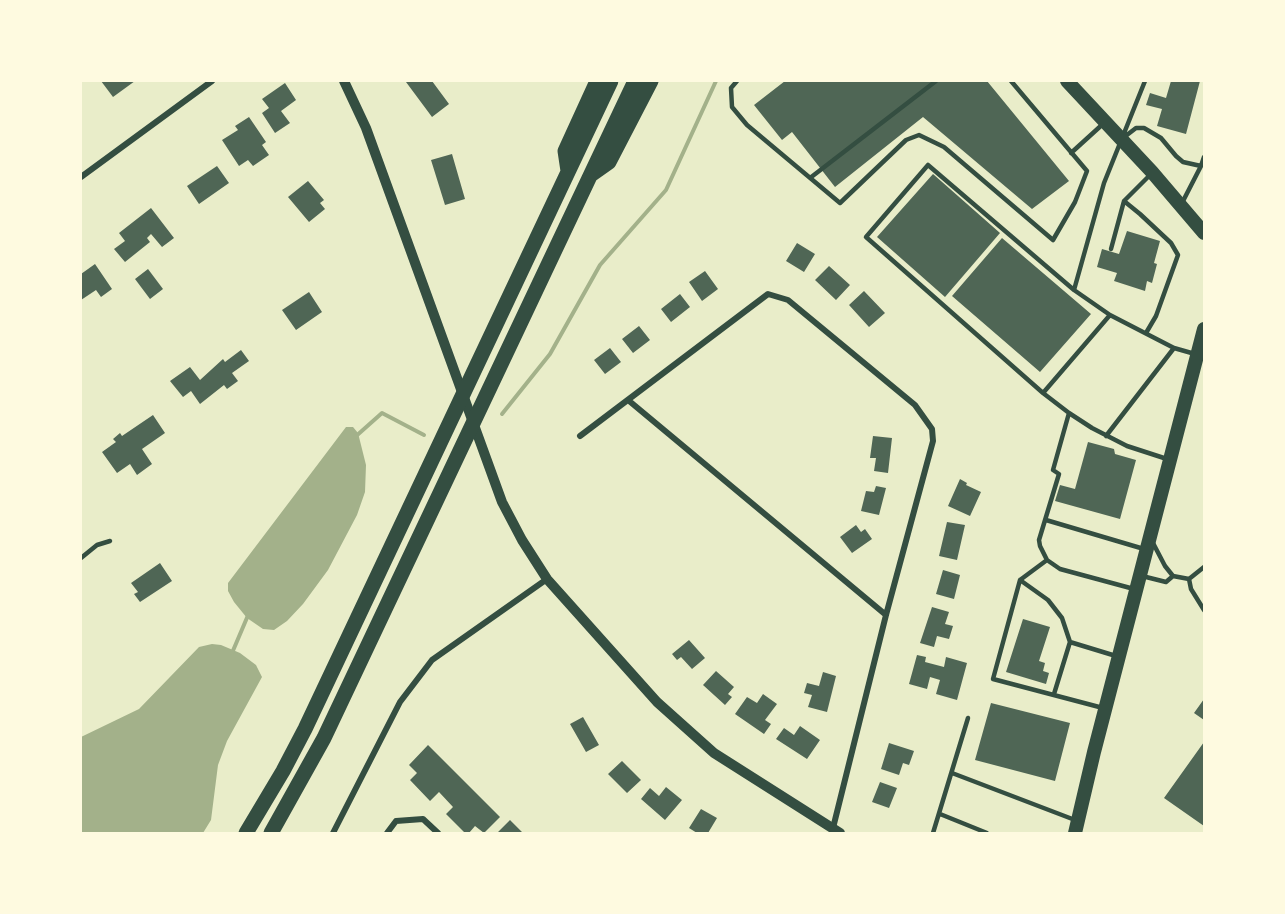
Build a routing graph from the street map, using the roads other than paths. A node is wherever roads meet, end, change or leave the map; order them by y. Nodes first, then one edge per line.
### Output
1 (212, 81) edge
2 (344, 81) edge
3 (597, 81) edge
4 (611, 81) edge
5 (635, 81) edge
6 (651, 81) edge
7 (737, 81) edge
8 (936, 81) edge
9 (1011, 81) edge
10 (1067, 81) edge
11 (1145, 81) edge
12 (1104, 123) junction
13 (1120, 139) junction
14 (1071, 153) junction
15 (1204, 157) edge
16 (1202, 166) junction
17 (568, 171) junction
18 (1152, 172) junction
19 (592, 174) junction
20 (81, 177) edge
21 (810, 178) junction
22 (1124, 201) junction
23 (1181, 206) junction
24 (1204, 233) edge
25 (1111, 249) dead end
26 (1074, 290) junction
27 (1110, 315) junction
28 (1204, 329) edge
29 (1146, 333) junction
30 (1174, 348) junction
31 (1197, 355) junction
32 (1043, 393) junction
33 (628, 400) junction
34 (1069, 413) junction
35 (580, 435) dead end
36 (1106, 436) junction
37 (1170, 460) junction
38 (1046, 520) junction
39 (110, 541) dead end
40 (1148, 543) junction
41 (81, 558) edge
42 (1047, 560) junction
43 (1204, 567) edge
44 (1139, 575) junction
45 (1173, 576) junction
46 (547, 579) junction
47 (1189, 579) junction
48 (1020, 580) junction
49 (1136, 589) junction
50 (1204, 610) edge
51 (886, 615) junction
52 (1070, 642) junction
53 (1119, 657) junction
54 (1054, 694) junction
55 (1105, 709) junction
56 (968, 718) dead end
57 (952, 773) junction
58 (940, 814) junction
59 (1076, 827) edge
60 (837, 831) edge
61 (246, 833) edge
62 (271, 833) edge
63 (333, 833) edge
64 (387, 833) edge
65 (438, 833) edge
66 (933, 833) edge
67 (987, 833) edge

1 - 20 street
2 - 46 street
3 - 17 highway
4 - 17 highway
5 - 19 highway
6 - 19 highway
7 - 21 lane
8 - 21 lane
9 - 14 lane
10 - 12 main road
11 - 13 lane
12 - 13 main road
12 - 14 lane
13 - 16 lane
13 - 18 main road
13 - 26 lane
14 - 21 lane
15 - 16 lane
16 - 23 lane
17 - 61 highway
18 - 22 lane
18 - 23 main road
19 - 62 highway
22 - 25 lane
22 - 29 lane
23 - 24 main road
26 - 27 lane
26 - 32 lane
27 - 29 lane
27 - 32 lane
28 - 31 main road
29 - 30 lane
30 - 31 lane
30 - 36 lane
31 - 37 main road
32 - 34 lane
33 - 35 street
33 - 51 street
33 - 51 street
34 - 36 lane
34 - 38 lane
36 - 37 lane
37 - 40 main road
38 - 40 lane
38 - 42 lane
39 - 41 lane
40 - 44 main road
40 - 45 lane
42 - 48 lane
42 - 49 lane
43 - 47 lane
44 - 45 lane
44 - 49 main road
45 - 47 lane
46 - 60 street
46 - 63 street
47 - 50 lane
48 - 52 lane
48 - 54 lane
49 - 53 main road
51 - 60 street
52 - 53 lane
52 - 54 lane
53 - 55 main road
54 - 55 lane
55 - 59 main road
56 - 57 lane
57 - 58 lane
57 - 59 lane
58 - 66 lane
58 - 67 lane
64 - 65 street

